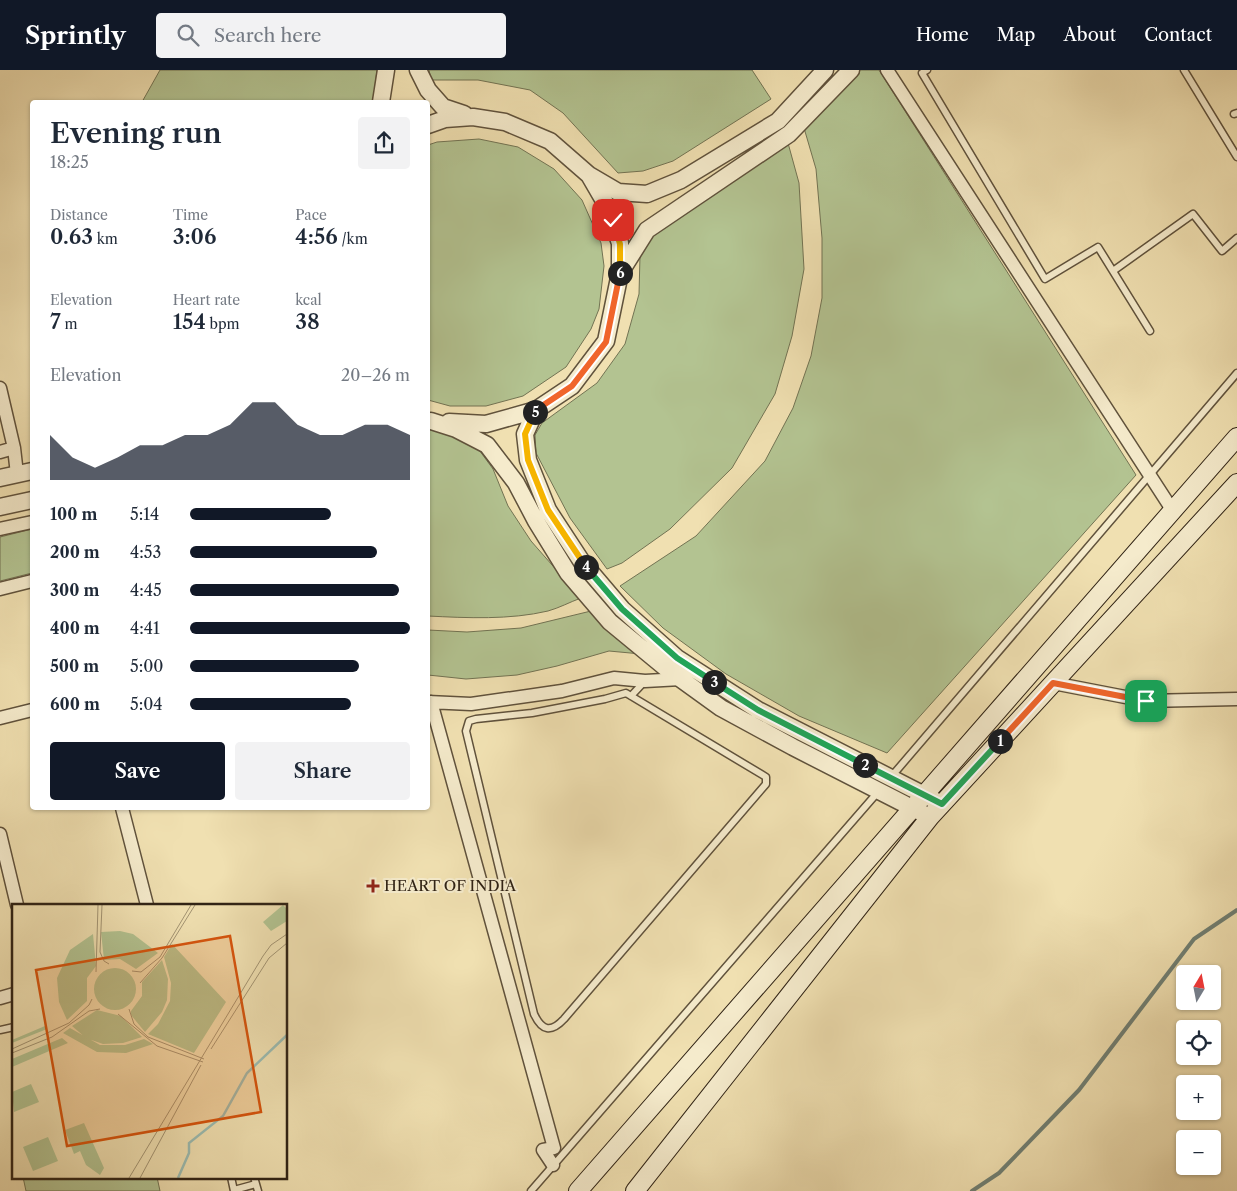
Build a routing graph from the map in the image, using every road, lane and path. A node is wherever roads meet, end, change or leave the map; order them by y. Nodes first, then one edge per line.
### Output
1 (386, 70) edge
2 (418, 70) edge
3 (825, 70) edge
4 (851, 70) edge
5 (888, 70) edge
6 (927, 70) edge
7 (1184, 70) edge
8 (381, 100) edge
9 (474, 117) junction
10 (430, 124) edge
11 (1237, 157) edge
12 (589, 175) junction
13 (1237, 238) edge
14 (1112, 271) junction
15 (620, 273) junction
16 (1150, 331) dead end
17 (1237, 373) edge
18 (0, 388) edge
19 (536, 410) junction
20 (430, 420) edge
21 (430, 420) edge
22 (1237, 437) edge
23 (14, 448) junction
24 (0, 452) edge
25 (25, 473) edge
26 (1150, 474) junction
27 (0, 478) edge
28 (1237, 483) edge
29 (30, 500) edge
30 (0, 507) edge
31 (1173, 511) junction
32 (30, 522) edge
33 (0, 529) edge
34 (30, 582) edge
35 (0, 589) edge
36 (682, 679) junction
37 (645, 681) junction
38 (1053, 683) junction
39 (631, 696) junction
40 (1237, 699) edge
41 (430, 702) edge
42 (430, 706) edge
43 (30, 710) edge
44 (0, 718) edge
45 (890, 778) junction
46 (879, 791) junction
47 (918, 802) junction
48 (123, 810) edge
49 (936, 811) junction
50 (0, 834) edge
51 (17, 904) edge
52 (147, 904) edge
53 (553, 1165) junction
54 (231, 1178) edge
55 (256, 1184) edge
56 (234, 1191) edge
57 (531, 1191) edge
58 (578, 1191) edge
59 (635, 1191) edge

1 - 8 street
2 - 9 street
3 - 12 street
4 - 15 street
5 - 26 street
6 - 14 lane
7 - 11 lane
9 - 10 street
9 - 12 street
12 - 15 street
13 - 14 lane
14 - 16 lane
15 - 19 street
17 - 26 lane
18 - 23 street
19 - 20 street
19 - 45 street
21 - 36 street
22 - 31 main road
23 - 24 street
23 - 25 street
25 - 27 street
26 - 31 street
26 - 45 lane
28 - 38 main road
29 - 30 street
31 - 47 main road
32 - 33 street
34 - 35 street
36 - 37 street
36 - 46 street
37 - 39 lane
37 - 41 street
38 - 40 street
38 - 49 main road
39 - 39 lane
42 - 53 street
43 - 44 street
45 - 46 lane
45 - 47 street
46 - 47 street
46 - 53 lane
47 - 49 street
47 - 58 main road
48 - 52 street
49 - 59 main road
50 - 51 street
53 - 57 lane
54 - 56 lane
55 - 56 lane

